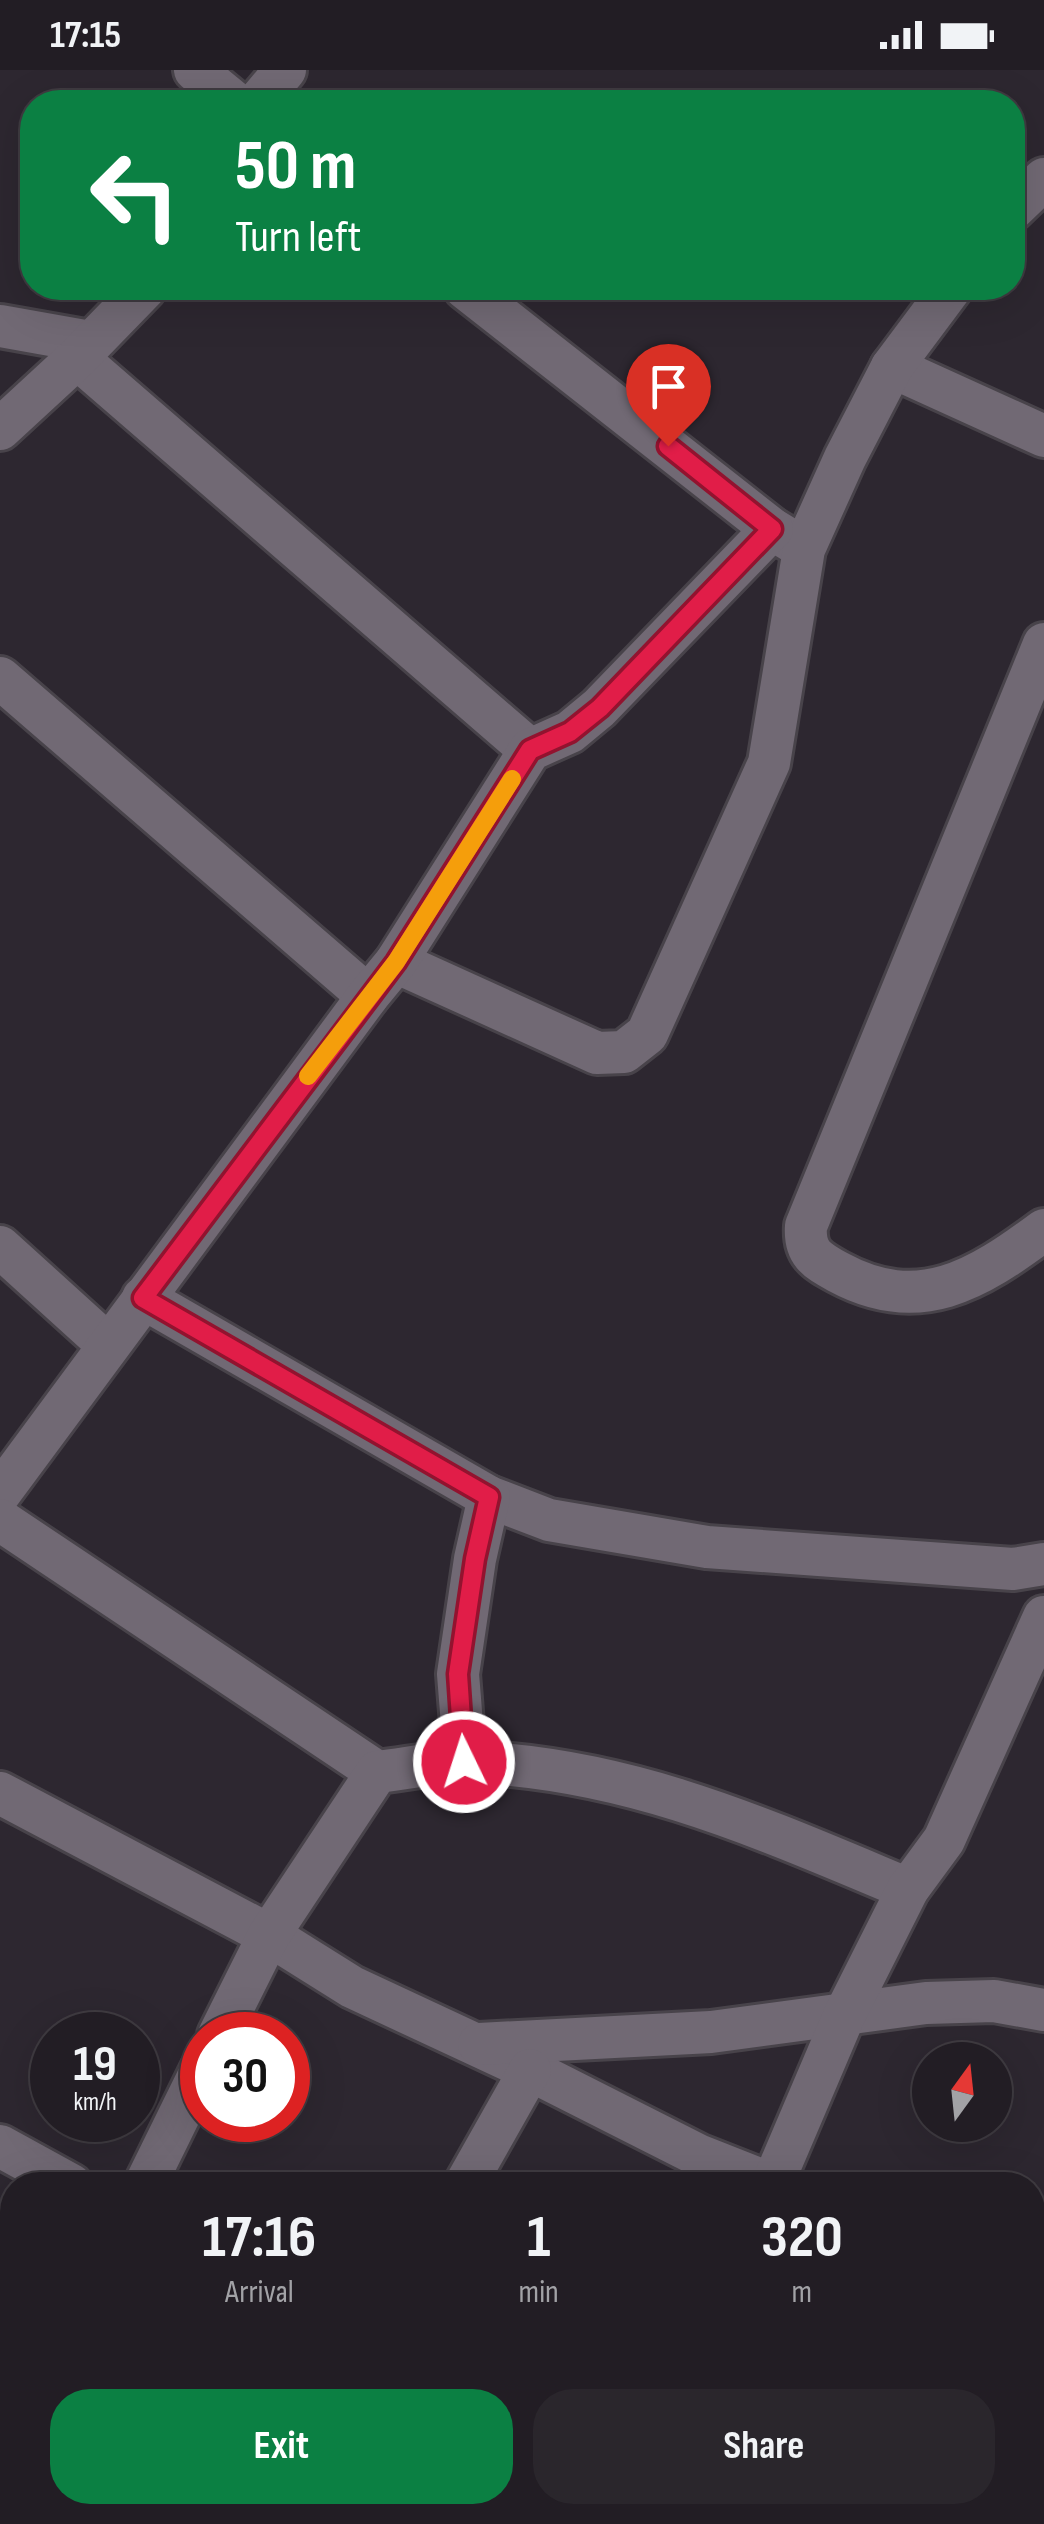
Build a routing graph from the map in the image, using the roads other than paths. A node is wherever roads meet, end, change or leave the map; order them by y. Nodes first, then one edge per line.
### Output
1 (195, 70) edge
2 (285, 70) edge
3 (219, 90) edge
4 (268, 90) edge
5 (1044, 179) edge
6 (1025, 197) edge
7 (133, 300) edge
8 (481, 300) edge
9 (942, 300) edge
10 (0, 326) edge
11 (84, 350) junction
12 (892, 367) junction
13 (0, 429) edge
14 (1044, 436) edge
15 (788, 539) junction
16 (1044, 644) edge
17 (0, 678) edge
18 (530, 750) junction
19 (396, 962) junction
20 (368, 996) junction
21 (1044, 1230) edge
22 (0, 1247) edge
23 (143, 1298) junction
24 (108, 1345) junction
25 (0, 1493) edge
26 (489, 1497) junction
27 (0, 1520) edge
28 (1044, 1564) edge
29 (1044, 1618) edge
30 (464, 1762) junction
31 (376, 1772) junction
32 (0, 1793) edge
33 (908, 1889) junction
34 (269, 1935) junction
35 (1044, 2010) edge
36 (230, 2012) edge
37 (844, 2016) junction
38 (474, 2044) junction
39 (530, 2070) junction
40 (180, 2114) edge
41 (0, 2146) edge
42 (47, 2172) edge
43 (151, 2172) edge
44 (472, 2172) edge
45 (740, 2172) edge
46 (778, 2172) edge

1 - 3 street
2 - 4 street
5 - 6 street
7 - 11 street
8 - 15 street
9 - 12 street
10 - 11 street
11 - 13 street
11 - 18 street
12 - 14 street
12 - 15 street
15 - 18 street
15 - 19 street
16 - 21 street
17 - 20 street
18 - 19 street
19 - 20 street
20 - 23 street
22 - 24 street
23 - 24 street
23 - 26 street
24 - 25 street
26 - 28 street
26 - 30 street
27 - 31 street
29 - 33 street
30 - 31 street
30 - 33 street
31 - 34 street
32 - 34 street
33 - 37 street
34 - 36 street
34 - 38 street
35 - 37 street
37 - 38 street
37 - 46 street
38 - 39 street
39 - 44 street
39 - 45 street
40 - 43 street
41 - 42 street

